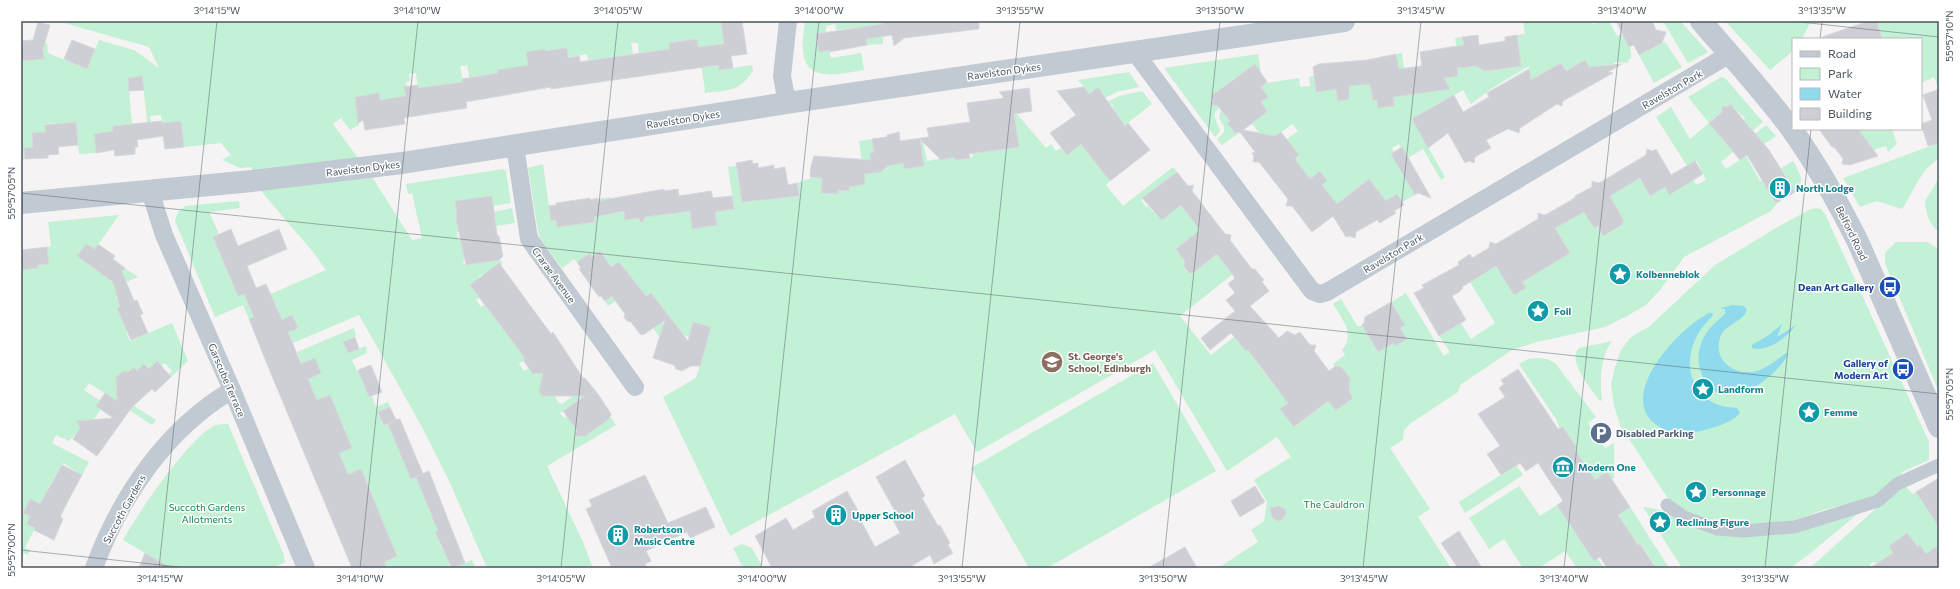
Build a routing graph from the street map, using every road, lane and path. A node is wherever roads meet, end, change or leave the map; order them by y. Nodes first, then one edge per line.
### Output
1 (788, 21) edge
2 (1344, 21) edge
3 (1701, 21) edge
4 (1134, 51) junction
5 (1724, 58) junction
6 (787, 103) junction
7 (515, 146) junction
8 (150, 191) junction
9 (21, 203) edge
10 (635, 387) dead end
11 (232, 390) junction
12 (1939, 427) edge
13 (1939, 465) edge
14 (1667, 505) dead end
15 (94, 568) edge
16 (306, 568) edge

1 - 6 street
2 - 4 street, Ravelston Dykes
3 - 5 street, Belford Road
4 - 5 street, Ravelston Park
4 - 6 street, Ravelston Dykes
5 - 12 street, Belford Road
6 - 7 street, Ravelston Dykes
7 - 8 street, Ravelston Dykes
7 - 10 street, Crarae Avenue
8 - 9 street, Ravelston Dykes
8 - 11 street, Garscube Terrace
11 - 15 street, Succoth Gardens
11 - 16 street, Garscube Terrace
13 - 14 street

